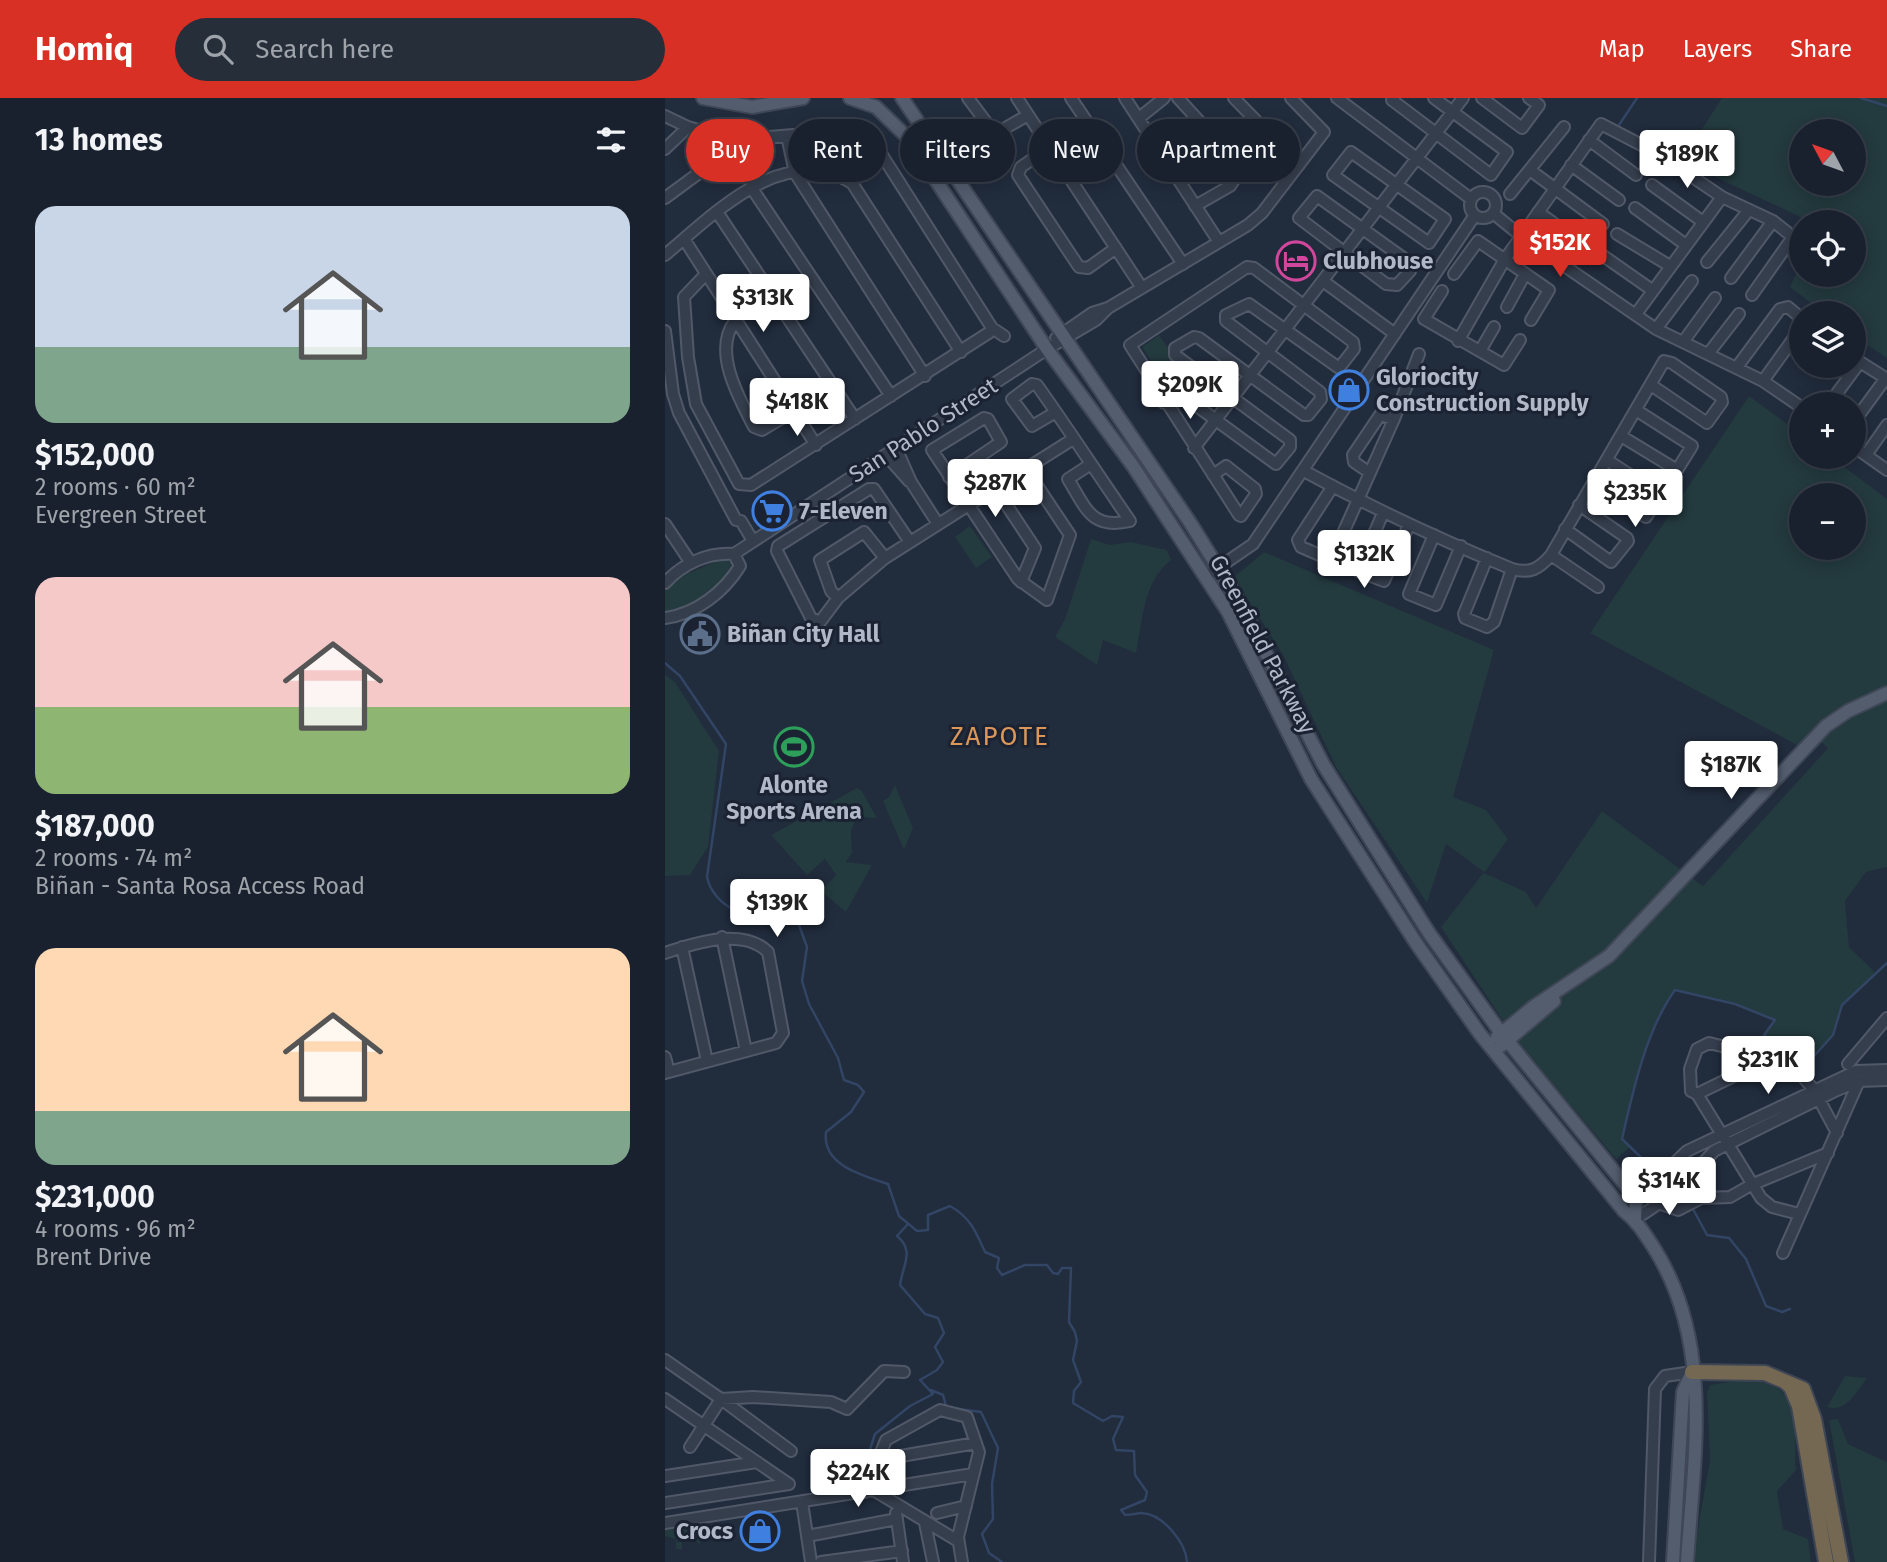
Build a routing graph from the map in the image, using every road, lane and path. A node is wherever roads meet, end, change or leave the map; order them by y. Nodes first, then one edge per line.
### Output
1 (703, 98) edge
2 (803, 98) edge
3 (850, 98) edge
4 (900, 98) edge
5 (968, 98) edge
6 (1017, 98) edge
7 (1071, 98) edge
8 (1125, 98) edge
9 (1164, 98) edge
10 (1178, 98) edge
11 (1234, 98) edge
12 (1290, 98) edge
13 (1394, 98) edge
14 (1434, 98) edge
15 (1464, 98) edge
16 (1482, 98) edge
17 (1529, 98) edge
18 (1345, 101) edge
19 (1453, 112) junction
20 (884, 113) junction
21 (1028, 115) junction
22 (665, 116) edge
23 (1139, 118) junction
24 (1031, 119) edge
25 (1254, 119) edge
26 (686, 126) edge
27 (1564, 127) dead end
28 (686, 129) edge
29 (1437, 134) junction
30 (787, 136) junction
31 (774, 137) edge
32 (1589, 140) junction
33 (788, 141) edge
34 (665, 149) edge
35 (1653, 151) dead end
36 (1417, 160) junction
37 (1669, 161) dead end
38 (1029, 163) edge
39 (1300, 164) edge
40 (1571, 165) junction
41 (1530, 170) junction
42 (788, 174) edge
43 (1636, 175) dead end
44 (687, 182) edge
45 (801, 182) edge
46 (850, 182) edge
47 (1073, 182) edge
48 (1286, 182) edge
49 (1652, 185) dead end
50 (1396, 186) junction
51 (751, 187) junction
52 (1555, 188) junction
53 (1510, 194) dead end
54 (1721, 197) junction
55 (665, 198) edge
56 (1471, 199) junction
57 (1619, 200) dead end
58 (1195, 206) junction
59 (1380, 208) junction
60 (1635, 208) dead end
61 (1749, 209) junction
62 (717, 212) junction
63 (1538, 212) junction
64 (1493, 213) junction
65 (1475, 215) junction
66 (1773, 221) junction
67 (1703, 222) junction
68 (1603, 224) dead end
69 (1363, 229) junction
70 (1617, 234) dead end
71 (1521, 236) junction
72 (684, 239) junction
73 (1219, 242) junction
74 (1686, 245) junction
75 (1587, 247) dead end
76 (1116, 248) junction
77 (665, 255) edge
78 (1343, 255) junction
79 (1602, 255) dead end
80 (1505, 259) junction
81 (1707, 262) dead end
82 (1183, 264) junction
83 (1670, 266) junction
84 (1454, 274) dead end
85 (1525, 274) junction
86 (705, 275) junction
87 (1731, 278) dead end
88 (1323, 281) junction
89 (1692, 281) dead end
90 (1142, 288) junction
91 (1652, 290) junction
92 (1442, 291) dead end
93 (1752, 295) dead end
94 (1716, 298) dead end
95 (1304, 305) junction
96 (1507, 307) dead end
97 (1789, 308) edge
98 (1636, 314) junction
99 (1739, 314) dead end
100 (1531, 320) dead end
101 (735, 321) junction
102 (1494, 327) dead end
103 (992, 328) junction
104 (1656, 329) junction
105 (1285, 330) junction
106 (665, 331) edge
107 (1395, 334) junction
108 (1004, 336) dead end
109 (1061, 337) junction
110 (1520, 340) dead end
111 (1458, 341) junction
112 (1683, 342) junction
113 (1789, 345) edge
114 (1047, 349) junction
115 (1480, 351) junction
116 (961, 352) junction
117 (1267, 354) junction
118 (1419, 354) dead end
119 (1708, 354) junction
120 (1738, 367) junction
121 (925, 376) junction
122 (1251, 376) junction
123 (1886, 378) edge
124 (1763, 381) junction
125 (1651, 385) junction
126 (1838, 392) edge
127 (669, 396) edge
128 (891, 396) junction
129 (1233, 399) junction
130 (1789, 399) edge
131 (1164, 403) junction
132 (1866, 405) edge
133 (1636, 410) junction
134 (795, 411) junction
135 (1056, 412) dead end
136 (855, 419) junction
137 (1394, 419) junction
138 (1216, 421) junction
139 (1887, 425) edge
140 (1621, 436) junction
141 (1073, 439) junction
142 (816, 445) junction
143 (1194, 448) junction
144 (891, 452) junction
145 (1866, 456) joint
146 (1607, 460) junction
147 (1091, 464) junction
148 (1026, 470) junction
149 (1887, 470) edge
150 (1304, 471) junction
151 (1370, 472) junction
152 (1213, 475) junction
153 (949, 477) junction
154 (1593, 483) junction
155 (1333, 486) junction
156 (996, 489) junction
157 (1356, 499) junction
158 (1579, 505) junction
159 (967, 507) junction
160 (1383, 513) junction
161 (665, 524) edge
162 (938, 524) junction
163 (1409, 525) junction
164 (1565, 529) junction
165 (1434, 535) junction
166 (753, 541) junction
167 (910, 542) junction
168 (1461, 546) junction
169 (734, 554) junction
170 (1551, 555) junction
171 (885, 558) junction
172 (1487, 558) junction
173 (691, 563) junction
174 (1219, 568) junction
175 (1513, 569) junction
176 (1205, 577) junction
177 (1021, 582) junction
178 (665, 583) edge
179 (1598, 587) dead end
180 (838, 598) junction
181 (665, 618) edge
182 (1275, 670) junction
183 (1261, 677) junction
184 (1887, 693) edge
185 (1887, 702) edge
186 (1829, 728) junction
187 (722, 937) junction
188 (682, 947) junction
189 (665, 953) edge
190 (1887, 1018) edge
191 (1504, 1037) junction
192 (1491, 1048) junction
193 (746, 1051) junction
194 (665, 1056) edge
195 (1771, 1058) junction
196 (707, 1061) junction
197 (1848, 1064) dead end
198 (1887, 1070) edge
199 (667, 1072) edge
200 (1887, 1080) edge
201 (1859, 1081) junction
202 (1697, 1094) junction
203 (1816, 1094) junction
204 (1837, 1133) junction
205 (1726, 1140) junction
206 (1591, 1143) junction
207 (1828, 1153) junction
208 (1586, 1166) junction
209 (1660, 1175) junction
210 (1751, 1185) junction
211 (1674, 1193) junction
212 (1636, 1198) junction
213 (1661, 1204) junction
214 (1799, 1214) junction
215 (1629, 1215) junction
216 (1783, 1253) dead end
217 (665, 1360) edge
218 (904, 1372) dead end
219 (1692, 1372) junction
220 (1777, 1376) junction
221 (721, 1399) junction
222 (669, 1402) edge
223 (665, 1416) edge
224 (705, 1426) junction
225 (976, 1443) junction
226 (690, 1447) dead end
227 (791, 1451) dead end
228 (878, 1460) junction
229 (757, 1462) junction
230 (973, 1474) junction
231 (665, 1476) edge
232 (870, 1492) junction
233 (802, 1502) junction
234 (665, 1503) edge
235 (894, 1503) junction
236 (965, 1506) junction
237 (937, 1513) dead end
238 (897, 1519) junction
239 (665, 1523) edge
240 (925, 1523) junction
241 (807, 1536) junction
242 (958, 1541) junction
243 (902, 1556) edge
244 (811, 1562) edge
245 (821, 1562) edge
246 (933, 1562) edge
247 (962, 1562) edge
248 (1649, 1562) edge
249 (1673, 1562) edge
250 (1687, 1562) edge
251 (1826, 1562) edge
252 (1841, 1562) edge

1 - 2 main road
3 - 20 main road, Greenfield Parkway
4 - 20 main road
4 - 109 main road, Greenfield Parkway
5 - 21 street
6 - 21 street
7 - 82 street
8 - 23 street
9 - 23 street
10 - 58 street
11 - 25 street
12 - 39 street, San Pablo Street
13 - 29 street
14 - 19 street
15 - 19 street
16 - 17 street
18 - 36 street
19 - 29 street
19 - 29 street
20 - 114 main road, Greenfield Parkway
21 - 24 street
22 - 26 street
23 - 58 street
27 - 41 street
28 - 34 street
29 - 36 street
30 - 31 street
30 - 33 street
30 - 103 street
32 - 35 street
32 - 40 street
32 - 43 street
36 - 50 street
36 - 56 street
37 - 54 street
38 - 76 street
40 - 52 street
40 - 57 street
41 - 52 street
41 - 53 street
42 - 51 street
44 - 55 street
45 - 121 street
46 - 116 street
47 - 76 street
48 - 73 street, San Pablo Street
49 - 67 street
50 - 59 street
50 - 59 street
50 - 59 street
51 - 62 street
51 - 128 street
52 - 63 street
52 - 68 street
54 - 61 street
54 - 67 street
56 - 64 street
56 - 65 street
58 - 73 street
59 - 69 street
60 - 74 street
61 - 66 street
61 - 81 street
62 - 72 street
62 - 136 street
63 - 71 street
63 - 75 street
64 - 65 street
64 - 71 street
65 - 107 street
66 - 87 street
66 - 93 street
67 - 74 street
69 - 78 street
69 - 78 street
69 - 78 street
70 - 83 street
71 - 80 street
71 - 98 street
72 - 77 street
72 - 86 street
73 - 82 street, San Pablo Street
74 - 83 street
76 - 90 street
78 - 88 street
79 - 91 street
80 - 84 street
80 - 85 street
80 - 111 street
82 - 90 street, San Pablo Street
83 - 91 street
85 - 96 street
85 - 100 street
86 - 101 street
86 - 142 street
88 - 95 street
88 - 107 street
89 - 104 street
90 - 109 street, San Pablo Street
91 - 98 street
92 - 111 street
94 - 112 street
95 - 105 street
95 - 105 street
95 - 131 street
97 - 120 street
98 - 104 street
99 - 119 street
101 - 134 street
101 - 134 street
102 - 115 street
103 - 108 street
103 - 116 street
104 - 112 street
105 - 117 street
105 - 117 street
106 - 127 street
107 - 150 street
109 - 114 street, San Pablo Street
109 - 174 main road, Greenfield Parkway
110 - 115 street
111 - 115 street
112 - 119 street
113 - 124 street
114 - 144 street, San Pablo Street
114 - 176 main road, Greenfield Parkway
116 - 121 street
117 - 122 street
117 - 122 street
118 - 137 street
119 - 120 street
120 - 124 street
121 - 128 street
122 - 129 street
122 - 129 street
123 - 126 street
123 - 132 street
124 - 130 street
125 - 125 street
125 - 133 street
127 - 166 street
128 - 136 street
129 - 138 street
129 - 138 street
131 - 138 street
131 - 143 street
133 - 140 street
133 - 140 street
134 - 142 street
135 - 141 street
136 - 142 street
137 - 151 street
137 - 151 street
138 - 143 street
139 - 145 street
140 - 146 street
141 - 147 street
141 - 148 street
143 - 152 street
144 - 162 street
144 - 166 street, San Pablo Street
145 - 149 street
146 - 154 street
146 - 154 street
147 - 147 street
148 - 156 street
148 - 177 street
150 - 155 street
150 - 174 street
151 - 157 street
152 - 152 street
153 - 153 street
153 - 159 street
154 - 158 street
155 - 157 street
155 - 157 street
156 - 159 street
156 - 177 street
157 - 160 street
158 - 164 street
158 - 164 street
159 - 162 street
159 - 177 street
160 - 163 street
160 - 163 street
161 - 173 street
162 - 167 street
163 - 165 street
164 - 170 street
165 - 168 street
165 - 168 street
166 - 169 street, San Pablo Street
167 - 171 street
167 - 180 street
168 - 172 street
169 - 173 street, San Pablo Street
169 - 181 street
170 - 175 street
170 - 179 street
171 - 180 street
171 - 180 street
172 - 175 street
172 - 175 street
173 - 178 street
174 - 176 street
174 - 182 main road, Greenfield Parkway
176 - 183 main road, Greenfield Parkway
182 - 183 main road
182 - 191 main road, Greenfield Parkway
183 - 192 main road, Greenfield Parkway
184 - 186 main road
185 - 186 main road
186 - 191 main road
187 - 188 street
187 - 193 street
187 - 193 street
188 - 189 street
188 - 196 street
190 - 197 street
191 - 192 main road
191 - 206 main road, Greenfield Parkway
192 - 208 main road, Greenfield Parkway
193 - 196 street
194 - 199 street
195 - 202 street
195 - 202 street
195 - 203 street
196 - 199 street
198 - 203 street
200 - 201 street
201 - 203 street
201 - 204 street
202 - 205 street
203 - 204 street
203 - 205 street
204 - 207 street
205 - 209 street
205 - 210 street
205 - 211 street
206 - 208 main road
206 - 212 main road, Greenfield Parkway
207 - 210 street
207 - 214 street
208 - 215 main road, Greenfield Parkway
209 - 211 street
209 - 212 street
210 - 213 street
210 - 214 street
211 - 213 street
212 - 215 main road
213 - 215 street
214 - 216 street
215 - 219 main road, Greenfield Parkway
217 - 221 street
218 - 221 street
219 - 220 highway
219 - 248 street
219 - 249 main road, Greenfield Parkway
219 - 250 main road, Greenfield Parkway
220 - 251 highway
220 - 252 highway
221 - 224 street
221 - 227 street
222 - 223 street
222 - 224 street
224 - 226 street
224 - 229 street
225 - 228 street
225 - 228 street
225 - 230 street
228 - 232 street
229 - 231 street
229 - 234 street
230 - 232 street
230 - 236 street
232 - 233 street
232 - 235 street
233 - 239 street
233 - 241 street
235 - 238 street
235 - 240 street
236 - 237 street
236 - 242 street
238 - 241 street
238 - 243 street
240 - 242 street
240 - 246 street
241 - 244 street
242 - 247 street
243 - 245 street

